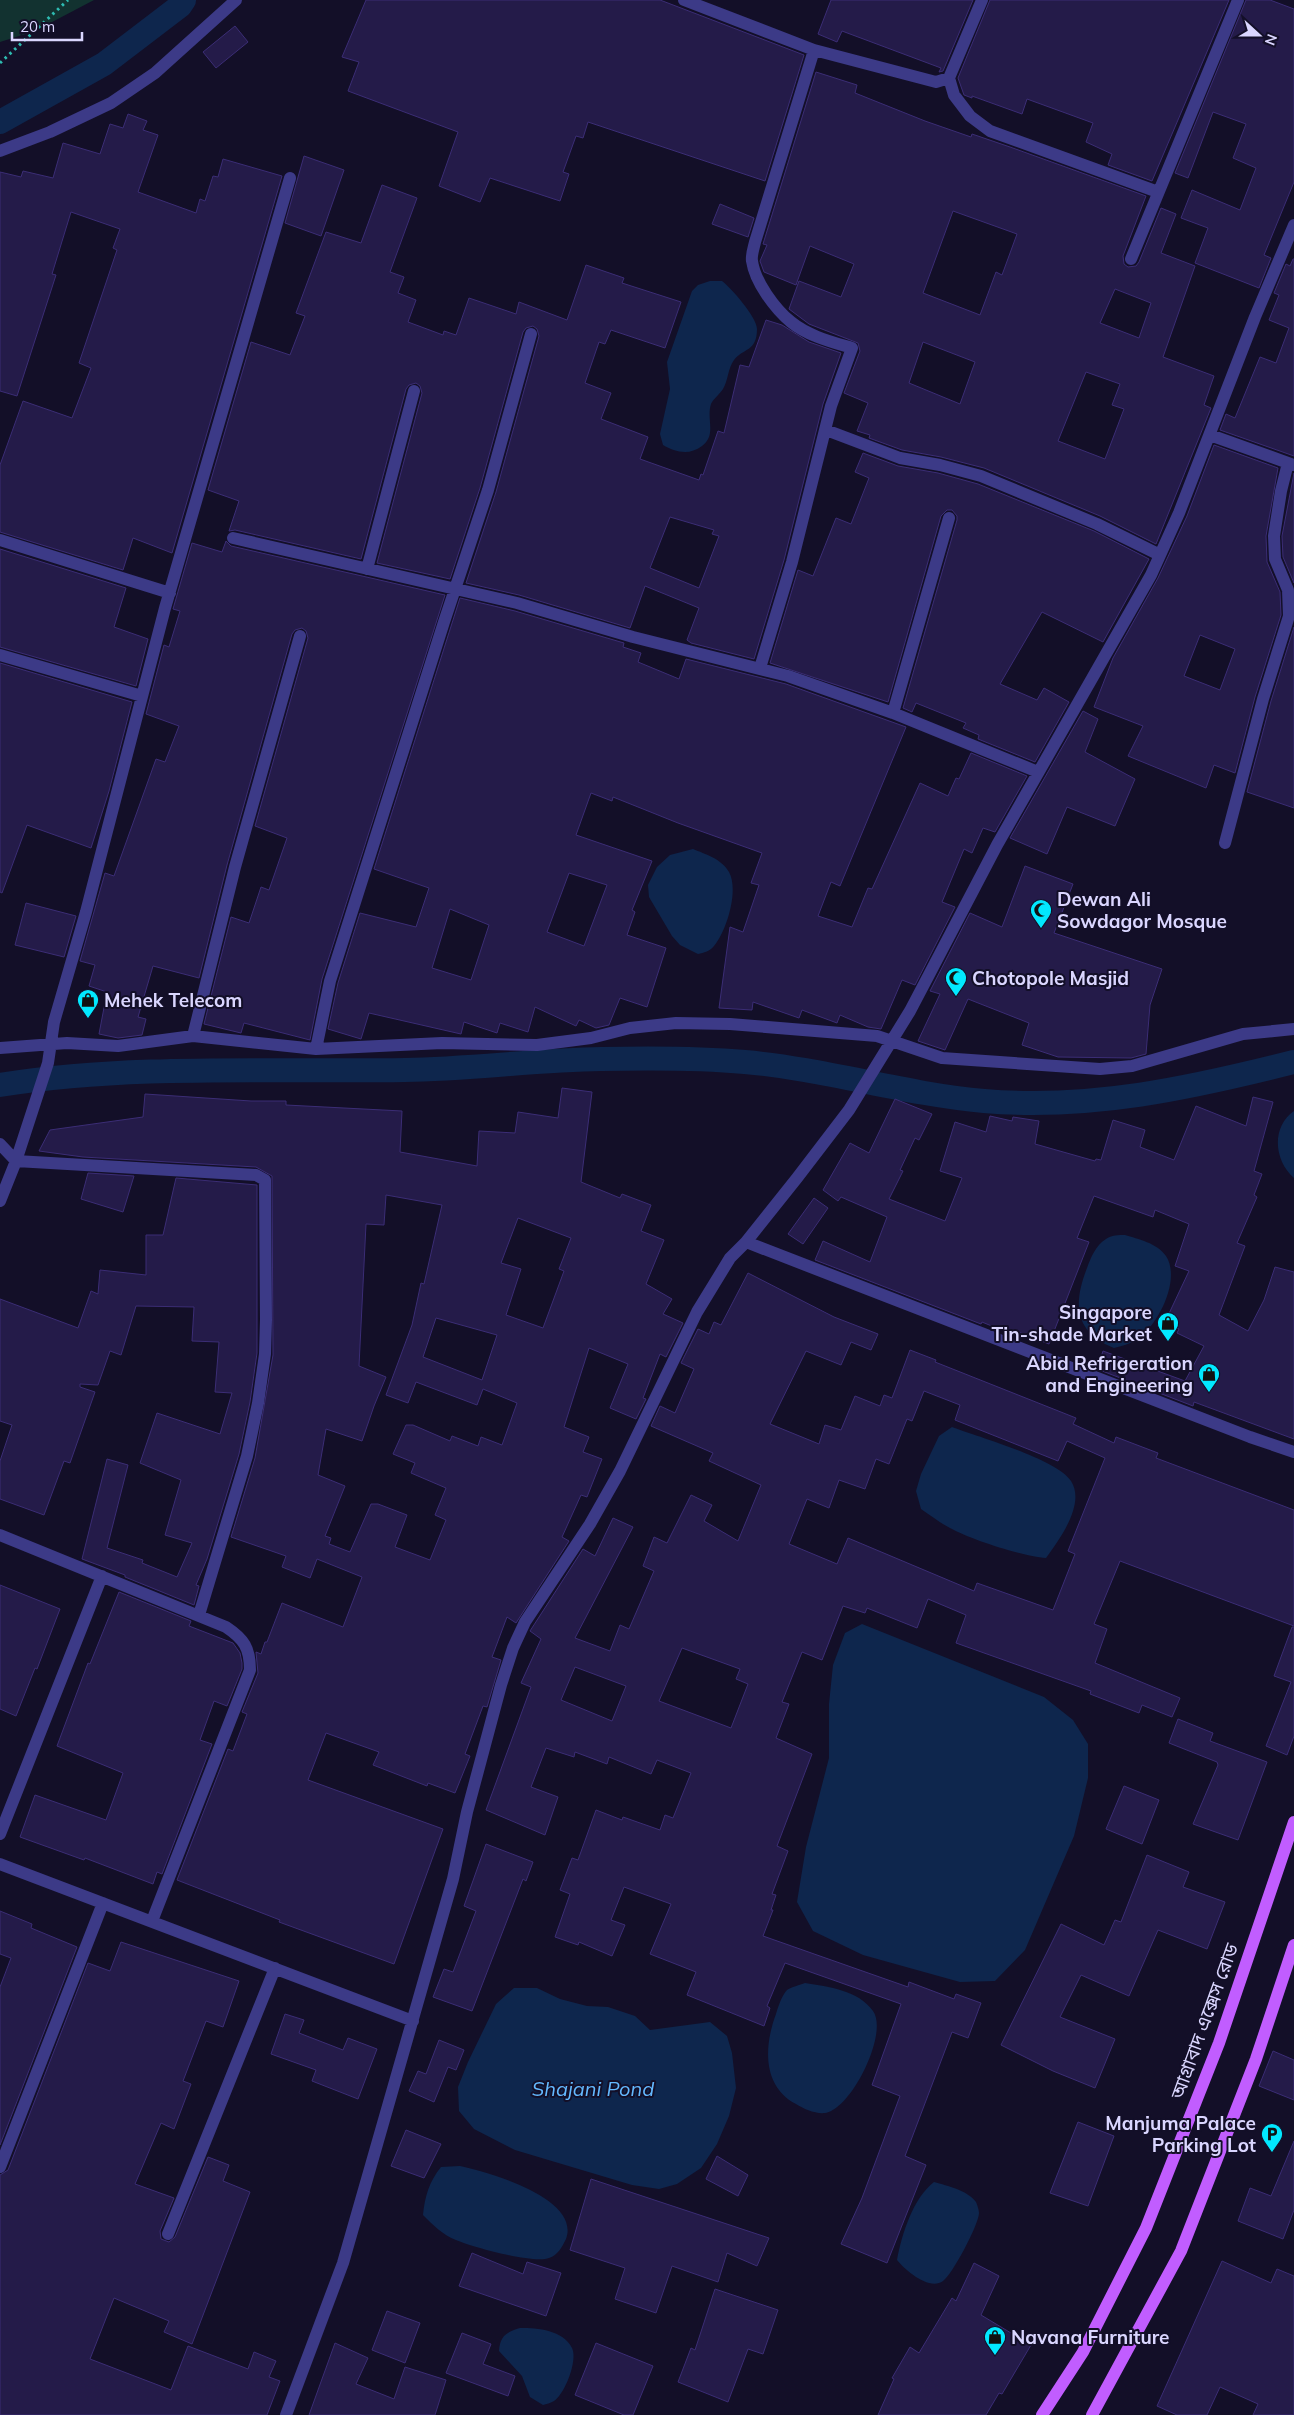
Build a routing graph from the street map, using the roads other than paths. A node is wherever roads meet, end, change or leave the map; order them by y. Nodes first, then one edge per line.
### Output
1 (236, 0) edge
2 (684, 0) edge
3 (982, 0) edge
4 (1238, 0) edge
5 (814, 50) junction
6 (949, 78) junction
7 (0, 151) edge
8 (290, 178) dead end
9 (1158, 192) junction
10 (1294, 225) edge
11 (1131, 259) dead end
12 (531, 334) dead end
13 (414, 391) dead end
14 (826, 430) junction
15 (1210, 435) junction
16 (1291, 464) edge
17 (949, 518) dead end
18 (233, 538) dead end
19 (0, 540) edge
20 (1160, 555) junction
21 (367, 569) junction
22 (455, 589) junction
23 (170, 593) junction
24 (300, 636) dead end
25 (0, 655) edge
26 (760, 668) junction
27 (142, 696) junction
28 (893, 713) junction
29 (1038, 772) junction
30 (1225, 843) dead end
31 (1294, 1029) edge
32 (193, 1036) junction
33 (51, 1044) junction
34 (0, 1048) edge
35 (316, 1049) junction
36 (0, 1144) edge
37 (16, 1161) junction
38 (0, 1202) edge
39 (746, 1242) junction
40 (1294, 1452) edge
41 (0, 1535) edge
42 (102, 1576) junction
43 (198, 1615) junction
44 (1294, 1822) edge
45 (0, 1834) edge
46 (0, 1864) edge
47 (103, 1903) junction
48 (152, 1921) junction
49 (1294, 1945) edge
50 (275, 1968) junction
51 (413, 2021) junction
52 (0, 2167) edge
53 (168, 2234) dead end
54 (286, 2415) edge
55 (1042, 2415) edge
56 (1092, 2415) edge

1 - 7 street
2 - 5 street
3 - 6 street
4 - 9 street
5 - 6 street
5 - 14 street
6 - 9 street
8 - 23 street
9 - 11 street
10 - 15 street
12 - 22 street
13 - 21 street
14 - 20 street
14 - 26 street
15 - 16 street
15 - 20 street
16 - 30 street
17 - 28 street
18 - 21 street
19 - 23 street
20 - 29 street
21 - 22 street
22 - 26 street
22 - 35 street
23 - 27 street
24 - 32 street
25 - 27 street
26 - 28 street
27 - 33 street
28 - 29 street
29 - 39 street
31 - 35 street
32 - 33 street
32 - 35 street
33 - 34 street
33 - 37 street
36 - 37 street
37 - 38 street
37 - 43 street
39 - 40 street
39 - 51 street
41 - 42 street
42 - 43 street
42 - 45 street
43 - 48 street
44 - 55 main road, আগ্রাবাদ এক্সেস রোড
46 - 47 street
47 - 48 street
47 - 52 street
48 - 50 street
49 - 56 main road
50 - 51 street
50 - 53 street
51 - 54 street

